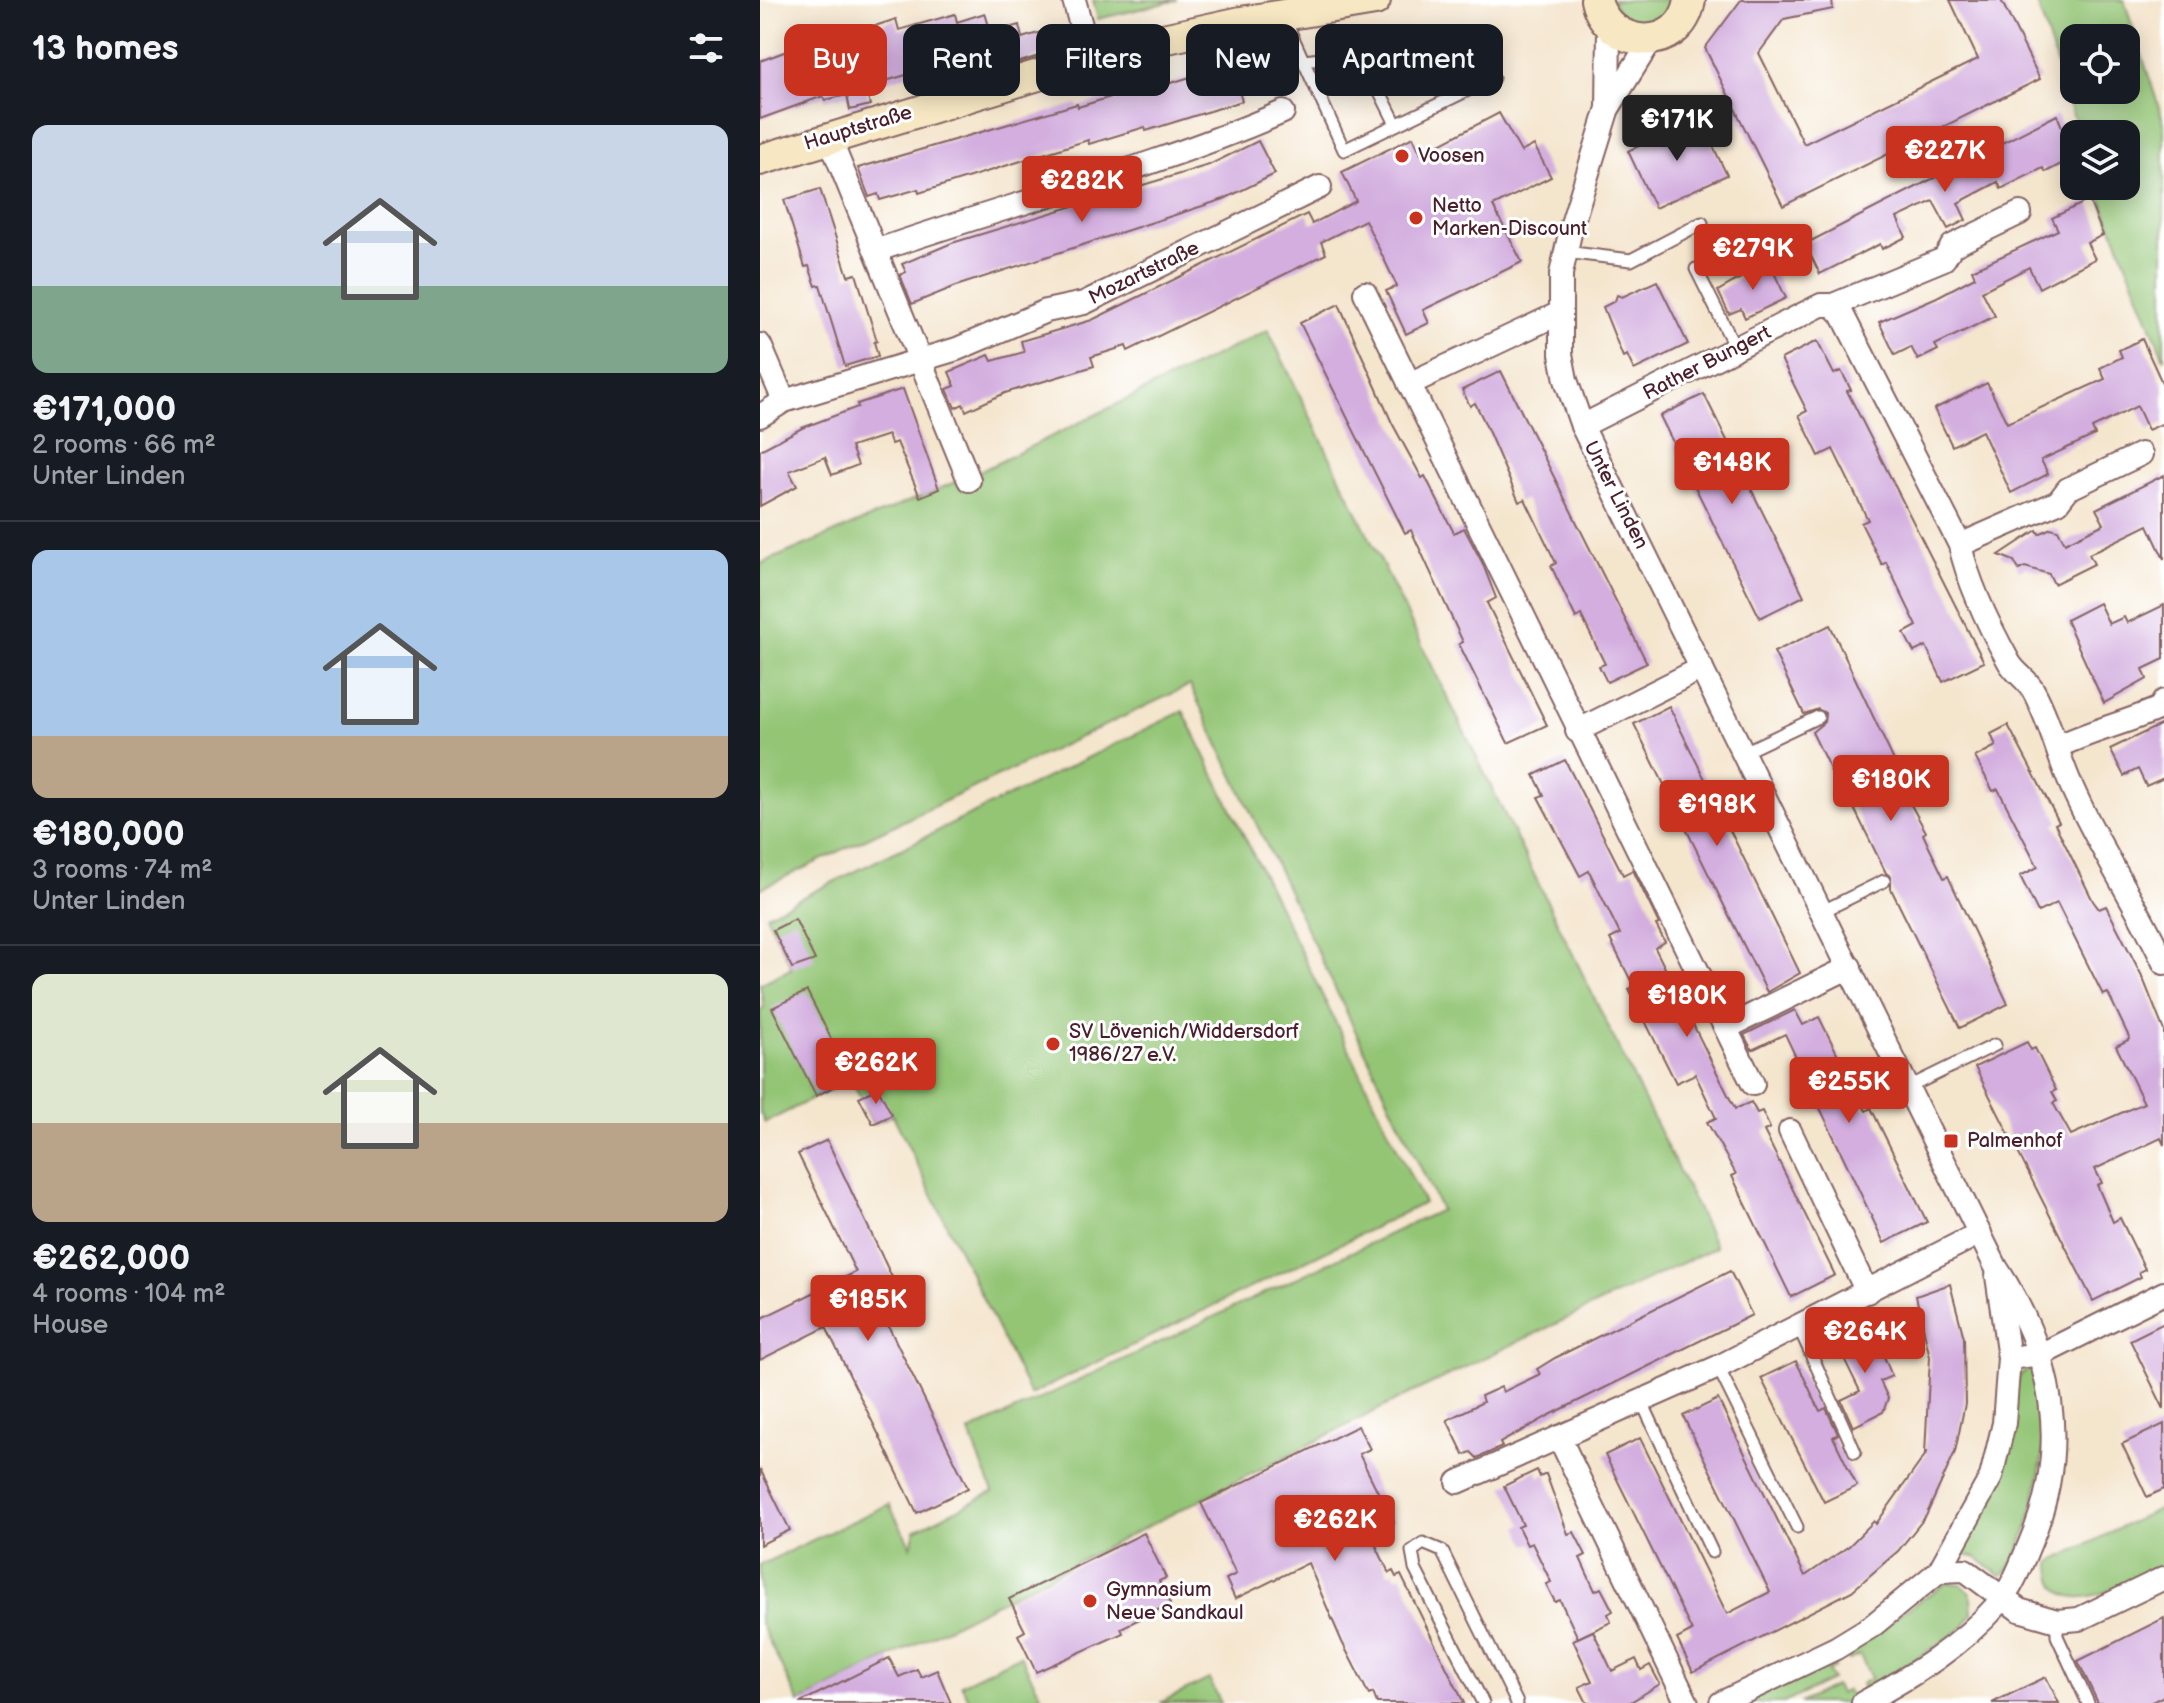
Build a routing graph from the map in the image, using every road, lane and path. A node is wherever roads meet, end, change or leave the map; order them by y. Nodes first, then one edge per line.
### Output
1 (1074, 0) edge
2 (1375, 0) edge
3 (1596, 0) edge
4 (1690, 0) edge
5 (1283, 15) junction
6 (1081, 24) edge
7 (1609, 27) junction
8 (1170, 40) edge
9 (1651, 40) junction
10 (1315, 60) edge
11 (1304, 61) junction
12 (1036, 74) edge
13 (1382, 96) edge
14 (1455, 96) edge
15 (1608, 108) junction
16 (1283, 112) dead end
17 (1396, 124) junction
18 (829, 137) junction
19 (760, 160) edge
20 (1320, 187) dead end
21 (2020, 213) dead end
22 (1702, 223) dead end
23 (878, 250) junction
24 (1564, 252) junction
25 (1696, 269) dead end
26 (1365, 293) dead end
27 (1833, 305) junction
28 (1560, 313) junction
29 (760, 345) edge
30 (1736, 349) junction
31 (918, 360) junction
32 (1409, 384) junction
33 (784, 401) junction
34 (760, 416) edge
35 (1582, 426) junction
36 (2141, 454) dead end
37 (969, 480) dead end
38 (1960, 545) junction
39 (1702, 668) junction
40 (2164, 701) edge
41 (1818, 717) dead end
42 (1577, 731) junction
43 (2059, 746) junction
44 (1744, 752) junction
45 (1884, 881) dead end
46 (1823, 911) junction
47 (2162, 952) edge
48 (1850, 967) junction
49 (1728, 1027) junction
50 (1995, 1045) dead end
51 (1753, 1084) dead end
52 (1909, 1087) junction
53 (1790, 1131) dead end
54 (1980, 1233) junction
55 (1996, 1267) junction
56 (1867, 1292) junction
57 (2164, 1293) edge
58 (1798, 1325) junction
59 (2042, 1354) junction
60 (2009, 1358) junction
61 (1718, 1367) junction
62 (1641, 1400) junction
63 (1559, 1437) junction
64 (1855, 1452) dead end
65 (1458, 1482) dead end
66 (1797, 1527) dead end
67 (1712, 1552) dead end
68 (1939, 1571) junction
69 (2164, 1578) edge
70 (2002, 1600) junction
71 (2057, 1621) junction
72 (1483, 1703) edge
73 (1517, 1703) edge
74 (1687, 1703) edge
75 (1721, 1703) edge
76 (1863, 1703) edge
77 (2088, 1703) edge

1 - 6 street
2 - 5 street, Hauptstraße
3 - 7 street
4 - 9 street
5 - 8 street, Hauptstraße
5 - 11 lane
7 - 9 street
7 - 15 street, Unter Linden
9 - 15 street, Unter Linden
10 - 11 lane
11 - 17 lane
12 - 18 street, Hauptstraße
13 - 17 lane
14 - 17 lane
15 - 24 street, Unter Linden
16 - 23 street
18 - 19 street, Hauptstraße
18 - 23 street
20 - 31 street, Mozartstraße
21 - 27 street, Rather Bungert
22 - 24 lane
23 - 31 street
24 - 28 street, Unter Linden
25 - 30 lane
26 - 32 street
27 - 30 street, Rather Bungert
27 - 38 street
28 - 32 street
28 - 35 street, Unter Linden
29 - 33 street
30 - 35 street, Rather Bungert
31 - 33 street, Mozartstraße
31 - 37 street
32 - 42 street
33 - 34 street, Mozartstraße
35 - 39 street, Unter Linden
36 - 38 street
38 - 43 street
39 - 42 street
39 - 44 street, Unter Linden
40 - 43 street
41 - 44 lane
42 - 49 street
43 - 47 street
44 - 46 street, Unter Linden
45 - 46 lane
46 - 48 street, Unter Linden
48 - 49 street
48 - 52 street, Unter Linden
49 - 51 street
50 - 52 lane
52 - 54 street, Unter Linden
53 - 56 street
54 - 55 street, Unter Linden
54 - 56 street
55 - 59 street, Unter Linden
55 - 60 street, Unter Linden
56 - 58 street
57 - 59 street
58 - 61 street
58 - 64 lane
59 - 60 street
59 - 70 street, Unter Linden
60 - 68 street, Unter Linden
61 - 62 street
61 - 66 lane
62 - 63 street
62 - 67 lane
63 - 65 street
63 - 74 street
68 - 70 street
68 - 75 street, Unter Linden
69 - 71 street
70 - 71 street
70 - 76 street, Unter Linden
71 - 77 lane
72 - 73 lane

